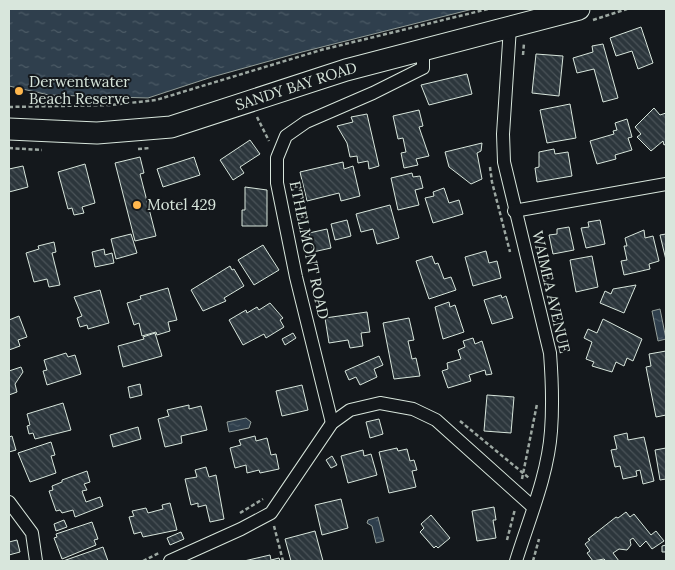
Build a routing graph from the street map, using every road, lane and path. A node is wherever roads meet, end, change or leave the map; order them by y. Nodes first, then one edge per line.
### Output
1 (487, 9) edge
2 (578, 9) edge
3 (517, 34) junction
4 (423, 49) junction
5 (523, 56) dead end
6 (142, 97) dead end
7 (143, 102) junction
8 (9, 107) edge
9 (9, 129) edge
10 (490, 161) dead end
11 (666, 184) edge
12 (514, 210) junction
13 (512, 257) dead end
14 (538, 400) dead end
15 (332, 423) junction
16 (267, 493) dead end
17 (519, 494) junction
18 (9, 502) edge
19 (533, 507) junction
20 (271, 512) junction
21 (236, 515) dead end
22 (507, 542) dead end
23 (165, 557) edge
24 (36, 561) edge
25 (142, 561) edge
26 (283, 561) edge
27 (516, 561) edge

1 - 7 path
2 - 3 main road, SANDY BAY ROAD
3 - 4 main road, SANDY BAY ROAD
3 - 5 path
3 - 12 street, WAIMEA AVENUE
4 - 9 main road, SANDY BAY ROAD
4 - 15 street, ETHELMONT ROAD
6 - 7 path
7 - 8 path
10 - 13 path
11 - 12 street
12 - 19 street, WAIMEA AVENUE
14 - 17 path
15 - 17 street
15 - 20 street
16 - 21 path
17 - 19 street
17 - 22 path
18 - 24 street
19 - 27 street, WAIMEA AVENUE
20 - 23 street
20 - 26 path
23 - 25 path

